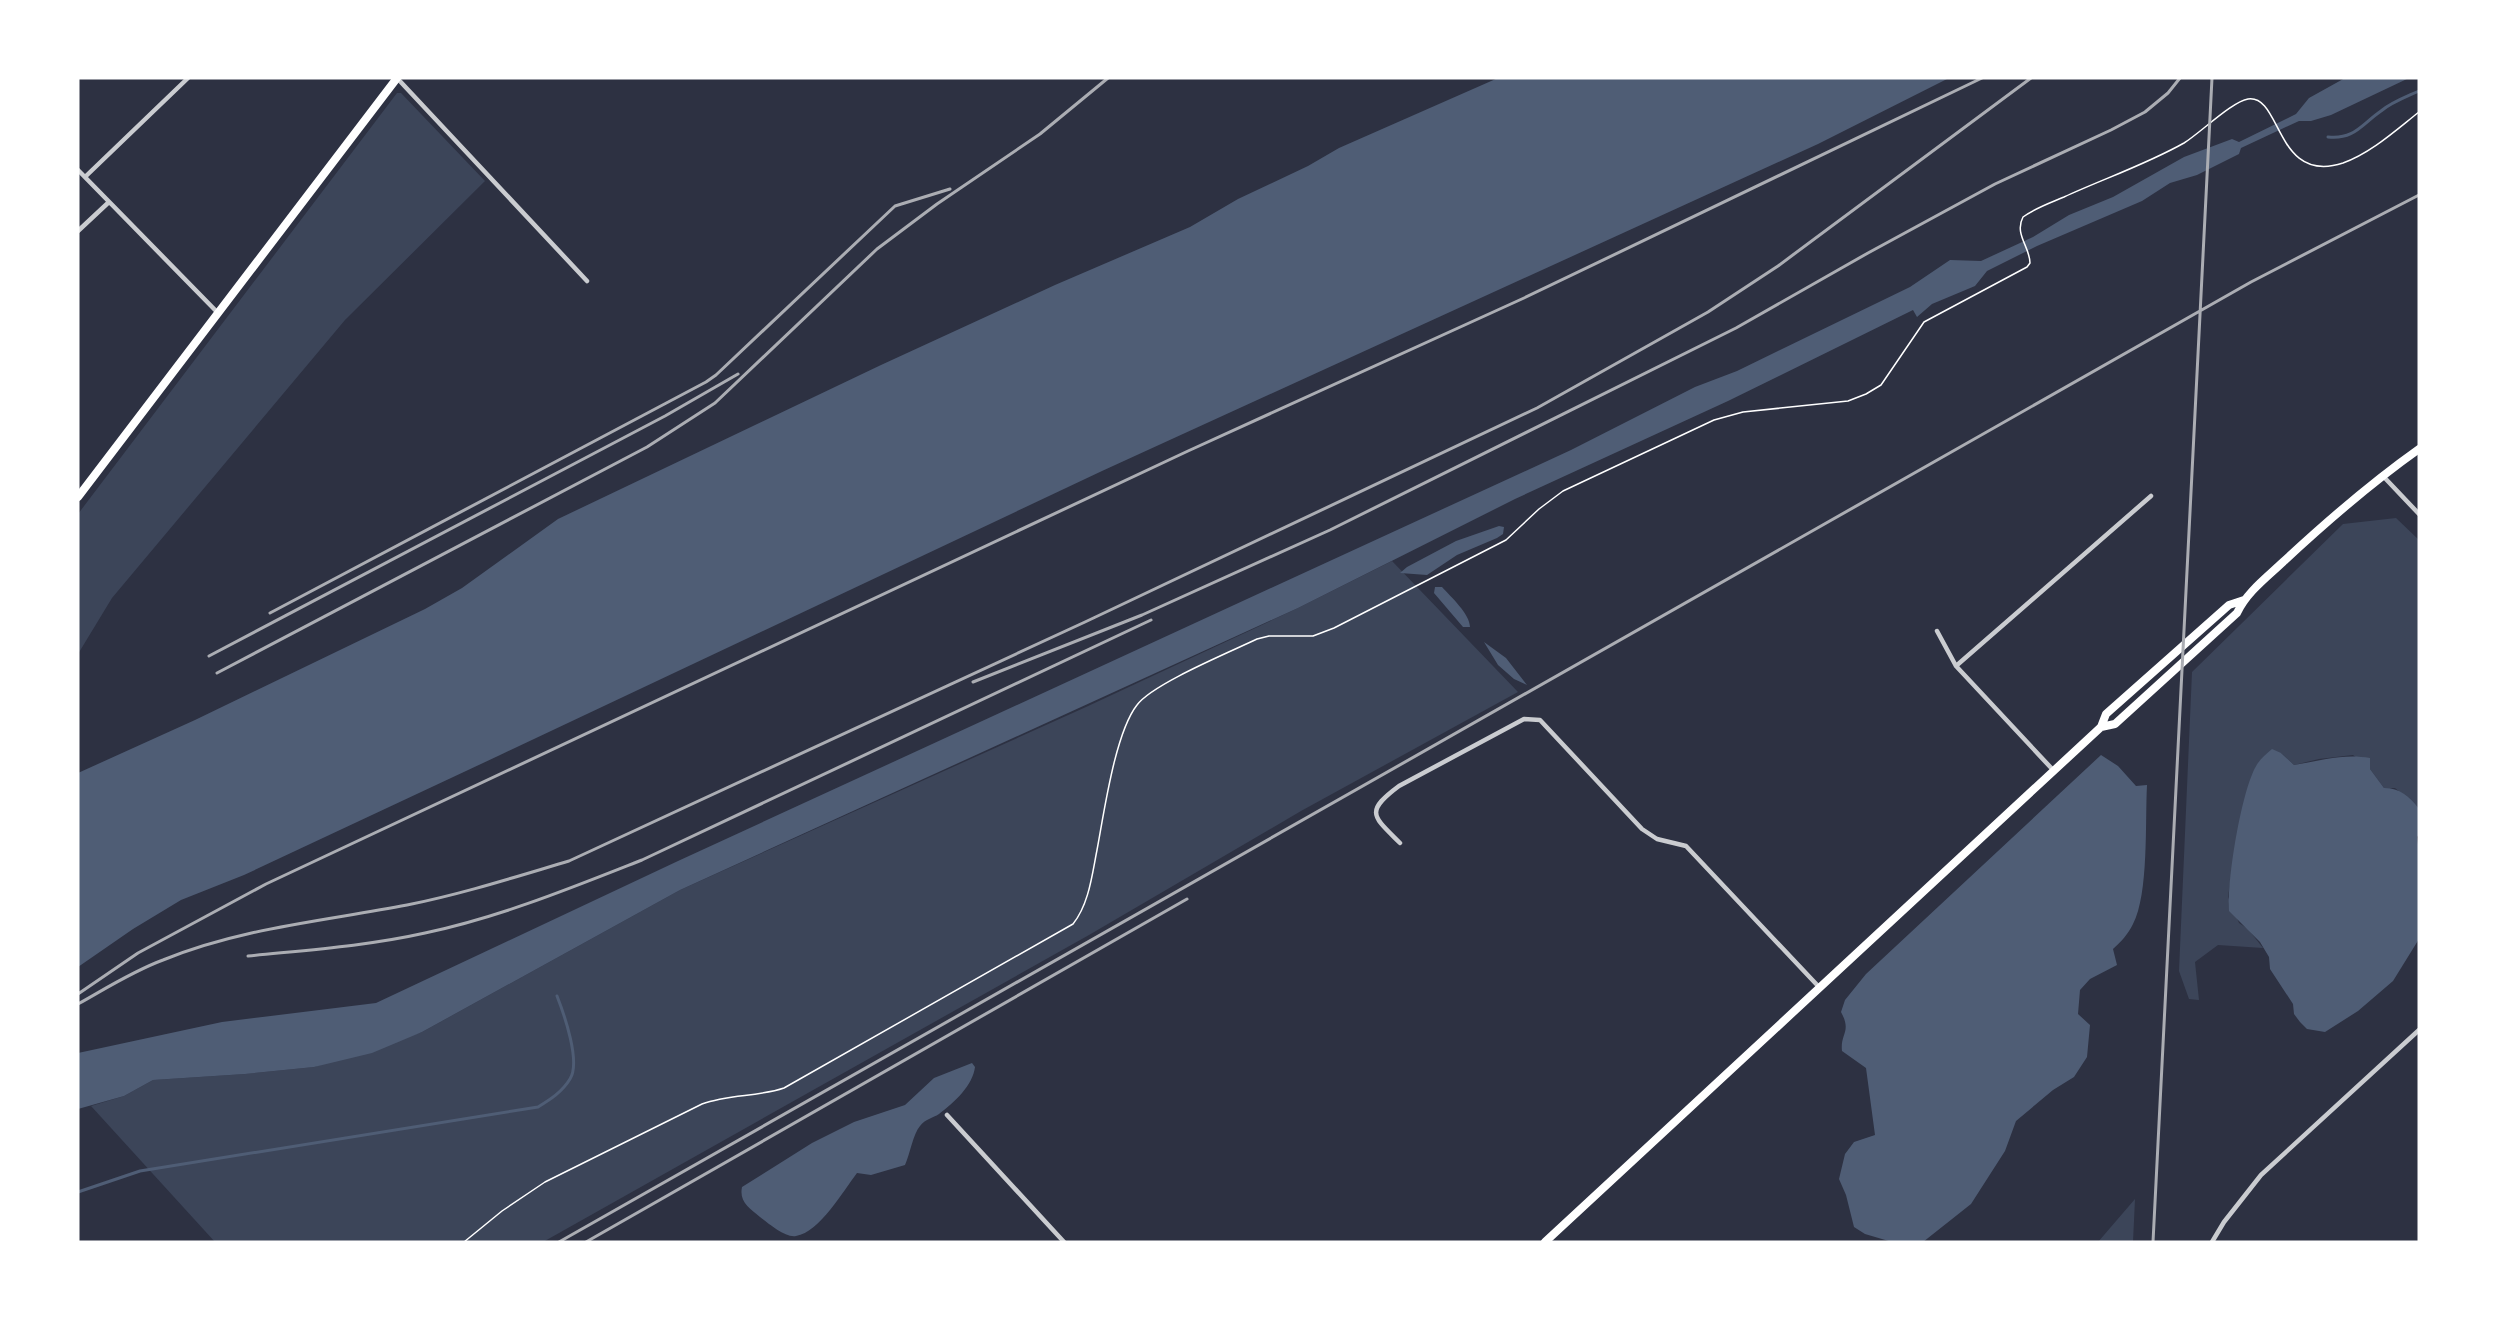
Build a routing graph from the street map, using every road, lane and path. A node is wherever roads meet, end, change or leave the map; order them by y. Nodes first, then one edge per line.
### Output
1 (188, 78) edge
2 (397, 78) edge
3 (2419, 112) edge
4 (78, 170) edge
5 (85, 177) junction
6 (109, 202) junction
7 (78, 231) edge
8 (587, 281) dead end
9 (218, 313) junction
10 (2419, 449) edge
11 (2382, 475) junction
12 (2151, 496) dead end
13 (78, 497) edge
14 (2419, 514) edge
15 (2244, 600) junction
16 (1937, 631) dead end
17 (1956, 666) junction
18 (2101, 727) junction
19 (2054, 771) junction
20 (1400, 843) dead end
21 (1819, 987) junction
22 (2419, 1030) edge
23 (947, 1115) dead end
24 (464, 1242) edge
25 (1064, 1242) edge
26 (1545, 1242) edge
27 (2212, 1242) edge

1 - 5 street
2 - 8 street
2 - 9 main road
3 - 24 path
4 - 5 street
5 - 6 street
6 - 7 street
6 - 9 street
9 - 13 main road
10 - 11 main road
11 - 14 street
11 - 15 main road
12 - 17 street
15 - 18 main road
15 - 18 main road
16 - 17 street
17 - 19 street
18 - 19 main road
19 - 21 main road
20 - 21 street
21 - 26 main road
22 - 27 street
23 - 25 street

